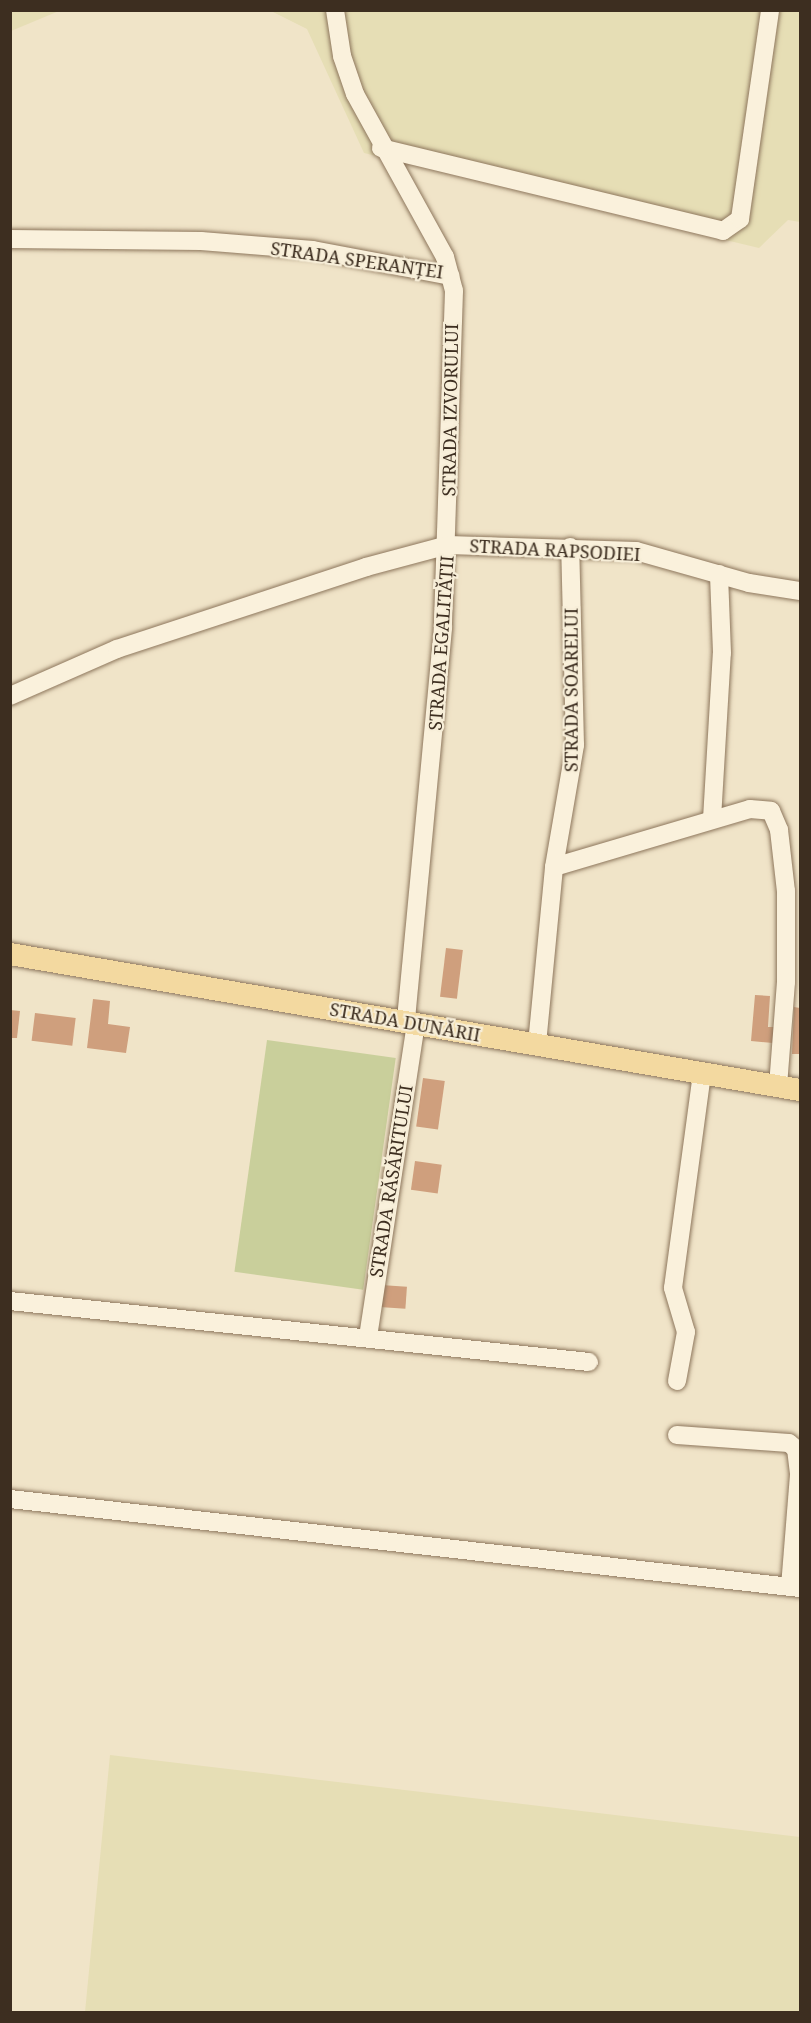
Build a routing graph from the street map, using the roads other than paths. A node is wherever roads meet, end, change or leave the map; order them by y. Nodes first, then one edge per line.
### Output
1 (335, 10) edge
2 (771, 10) edge
3 (381, 148) junction
4 (10, 239) edge
5 (451, 276) junction
6 (448, 545) junction
7 (570, 548) junction
8 (719, 574) junction
9 (801, 591) edge
10 (10, 696) edge
11 (712, 819) junction
12 (555, 867) junction
13 (10, 954) edge
14 (411, 1023) junction
15 (537, 1044) junction
16 (702, 1073) junction
17 (778, 1086) junction
18 (801, 1090) edge
19 (10, 1301) edge
20 (368, 1337) junction
21 (589, 1362) dead end
22 (677, 1381) dead end
23 (677, 1435) dead end
24 (10, 1499) edge
25 (795, 1587) edge

1 - 3 street, STRADA SPERANȚEI
2 - 3 street
3 - 5 street, STRADA SPERANȚEI
4 - 5 street, STRADA SPERANȚEI
5 - 6 street, STRADA IZVORULUI
6 - 7 street, STRADA RAPSODIEI
6 - 10 street, STRADA EGALITĂȚII
6 - 14 street, STRADA EGALITĂȚII
7 - 8 street, STRADA RAPSODIEI
7 - 12 street, STRADA SOARELUI
8 - 9 street, STRADA RAPSODIEI
8 - 11 street
11 - 12 street
11 - 17 street
12 - 15 street, STRADA SOARELUI
13 - 14 main road, STRADA DUNĂRII
14 - 15 main road, STRADA DUNĂRII
14 - 20 street, STRADA RĂSĂRITULUI
15 - 16 main road, STRADA DUNĂRII
16 - 17 main road, STRADA DUNĂRII
16 - 22 street
17 - 18 main road, STRADA DUNĂRII
19 - 20 street
20 - 21 street
23 - 25 street
24 - 25 street

